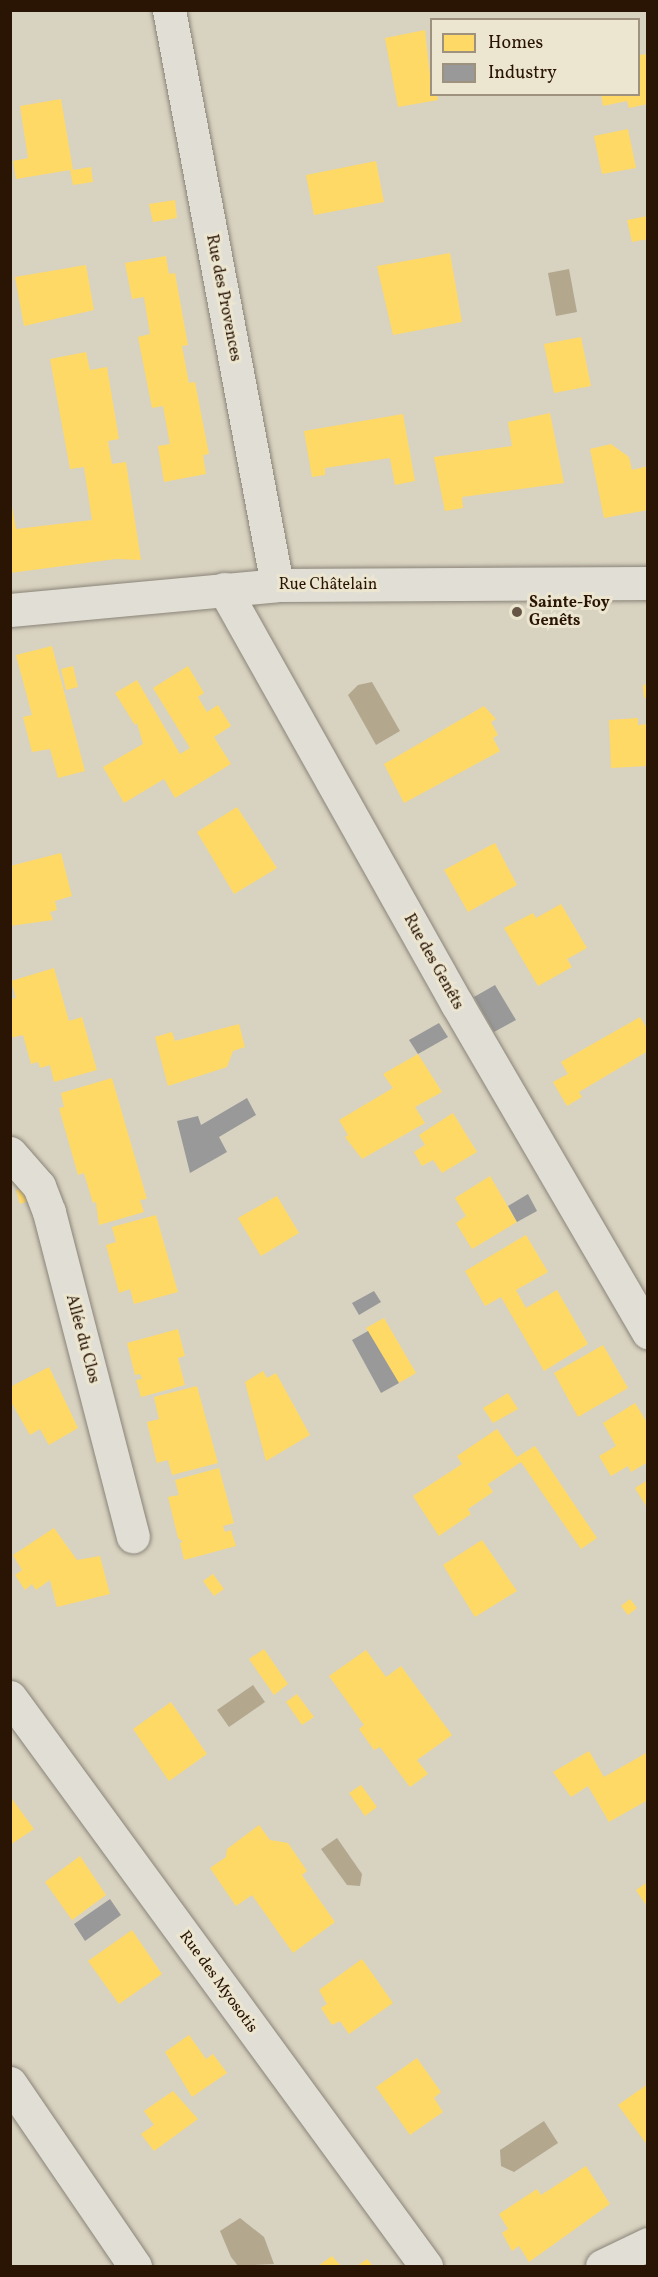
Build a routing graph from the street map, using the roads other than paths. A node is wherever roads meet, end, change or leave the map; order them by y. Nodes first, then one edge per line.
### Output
1 (169, 10) edge
2 (648, 583) edge
3 (277, 585) junction
4 (224, 588) junction
5 (10, 610) edge
6 (10, 1152) edge
7 (648, 1332) edge
8 (133, 1536) dead end
9 (10, 1697) edge
10 (10, 2084) edge
11 (648, 2244) edge
12 (135, 2266) edge
13 (426, 2266) edge
14 (602, 2266) edge

1 - 3 street, Rue des Provences
2 - 3 street, Rue Châtelain
3 - 4 street, Rue Châtelain
4 - 5 street, Rue Châtelain
4 - 7 street, Rue des Genêts
6 - 8 street, Allée du Clos
9 - 13 street, Rue des Myosotis
10 - 12 street
11 - 14 street

